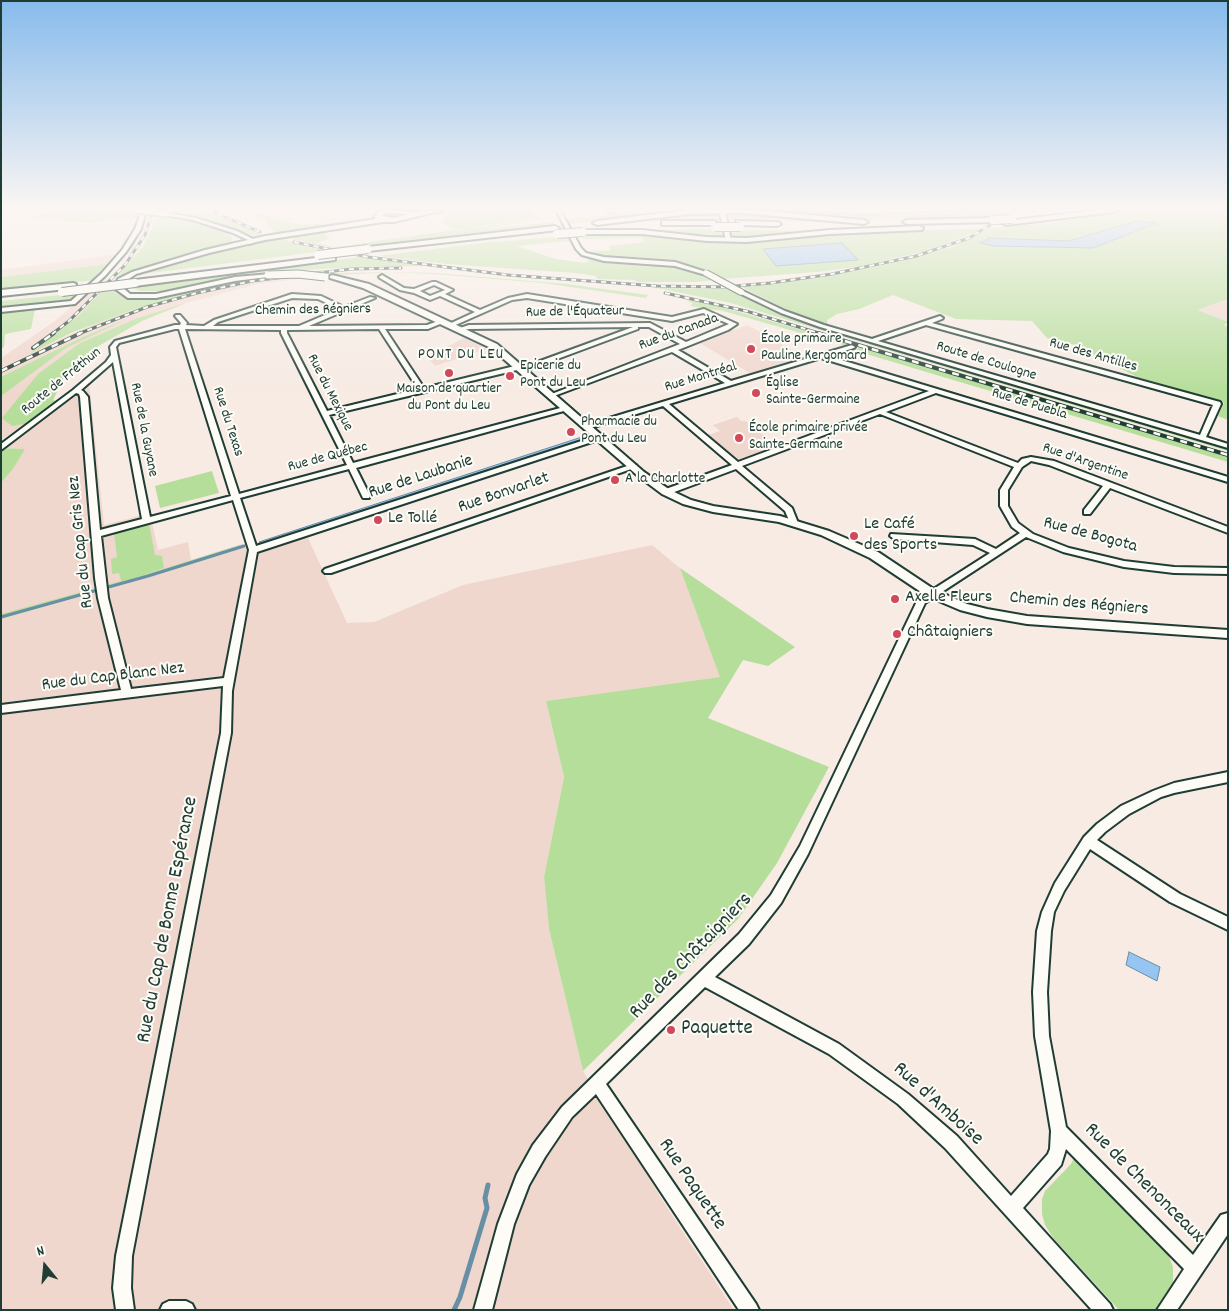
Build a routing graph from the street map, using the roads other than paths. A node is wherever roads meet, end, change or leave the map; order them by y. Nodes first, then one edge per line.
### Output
1 (106, 271) edge
2 (139, 271) edge
3 (145, 271) edge
4 (205, 271) edge
5 (216, 271) edge
6 (699, 271) edge
7 (329, 277) junction
8 (382, 277) dead end
9 (139, 280) junction
10 (415, 291) junction
11 (1, 293) edge
12 (440, 294) junction
13 (1, 298) edge
14 (372, 298) dead end
15 (343, 309) junction
16 (1, 310) edge
17 (480, 312) junction
18 (178, 316) dead end
19 (940, 318) dead end
20 (447, 323) junction
21 (926, 323) junction
22 (639, 325) junction
23 (183, 327) junction
24 (382, 327) junction
25 (205, 328) junction
26 (284, 328) junction
27 (300, 328) junction
28 (460, 329) junction
29 (871, 341) junction
30 (685, 344) junction
31 (113, 345) joint
32 (852, 347) dead end
33 (672, 349) junction
34 (115, 355) junction
35 (821, 356) junction
36 (521, 369) junction
37 (730, 383) junction
38 (422, 390) junction
39 (75, 391) junction
40 (936, 391) junction
41 (552, 395) junction
42 (664, 403) junction
43 (567, 408) junction
44 (880, 412) junction
45 (324, 414) junction
46 (587, 426) junction
47 (600, 438) junction
48 (1202, 439) junction
49 (1228, 446) edge
50 (1, 448) edge
51 (351, 466) junction
52 (737, 466) junction
53 (1019, 466) junction
54 (633, 467) junction
55 (1228, 480) edge
56 (1108, 485) junction
57 (666, 492) junction
58 (237, 496) junction
59 (366, 496) dead end
60 (1087, 512) dead end
61 (146, 520) junction
62 (794, 523) junction
63 (1228, 530) edge
64 (96, 534) junction
65 (1025, 534) junction
66 (894, 536) dead end
67 (252, 544) junction
68 (995, 552) junction
69 (328, 571) dead end
70 (1228, 571) edge
71 (931, 593) junction
72 (1228, 634) edge
73 (229, 681) junction
74 (127, 693) junction
75 (1, 709) edge
76 (1228, 777) edge
77 (1088, 841) junction
78 (1228, 924) edge
79 (704, 980) junction
80 (597, 1083) junction
81 (1059, 1132) junction
82 (1012, 1208) junction
83 (1227, 1221) edge
84 (1195, 1269) junction
85 (125, 1310) edge
86 (169, 1310) edge
87 (186, 1310) edge
88 (483, 1310) edge
89 (750, 1310) edge
90 (1104, 1310) edge
91 (1166, 1310) edge

1 - 16 street
2 - 7 main road, bridge
3 - 7 main road, bridge
4 - 9 highway, bridge
5 - 9 highway
6 - 29 street, Route de Coulogne, bridge
7 - 20 main road, Chemin des Régniers
8 - 10 street
9 - 11 highway
9 - 13 highway, bridge
10 - 12 street
10 - 12 street
12 - 17 street
14 - 15 street
15 - 25 street
15 - 27 street
17 - 20 street, Rue du Canada
17 - 30 street, Rue du Canada
18 - 23 street, Rue du Texas
19 - 21 street
20 - 24 street, Chemin des Régniers
20 - 28 main road, Chemin des Régniers
21 - 29 street
21 - 48 street, Rue des Antilles
22 - 28 street, Rue de l'Équateur
22 - 30 street, Rue de l'Équateur
22 - 36 street
23 - 25 street, Chemin des Régniers
23 - 31 street, Chemin des Régniers
23 - 58 street, Rue du Texas
24 - 27 street, Chemin des Régniers
24 - 38 street
25 - 26 street, Chemin des Régniers
26 - 27 street, Chemin des Régniers
26 - 45 street, Rue du Mexique
28 - 36 main road, Chemin des Régniers
29 - 48 street, Route de Coulogne
30 - 33 street, Rue du Canada
31 - 34 street, Rue de la Guyane
32 - 35 street, Rue Montréal
33 - 37 street
33 - 41 street, Rue du Canada
34 - 39 street, Route de Fréthun
34 - 61 street, Rue de la Guyane
35 - 37 street, Rue Montréal
35 - 40 street, Rue de Puebla
36 - 38 street
36 - 41 main road, Chemin des Régniers
37 - 42 street, Rue Montréal
38 - 45 street
39 - 50 street, Route de Fréthun
39 - 64 street, Rue du Cap Gris Nez
40 - 44 street
40 - 55 street, Rue de Puebla
41 - 43 main road, Chemin des Régniers
42 - 46 street, Rue Montréal
42 - 52 street
43 - 46 main road, Chemin des Régniers
43 - 51 street, Rue de Québec
44 - 52 street
44 - 53 street, Rue d'Argentine
45 - 51 street, Rue du Mexique
46 - 47 main road, Chemin des Régniers
47 - 54 main road, Chemin des Régniers
47 - 67 street, Rue de Laubanie
48 - 49 street, Route de Coulogne
51 - 58 street, Rue de Québec
51 - 59 street, Rue du Mexique
52 - 57 street
52 - 62 street
53 - 56 street, Rue d'Argentine
53 - 65 street, Rue de Bogota
54 - 57 main road, Chemin des Régniers
54 - 69 street, Rue Bonvarlet
56 - 60 street
56 - 63 street, Rue d'Argentine
57 - 62 main road, Chemin des Régniers
58 - 61 street, Rue de Québec
58 - 67 street, Rue du Texas
61 - 64 street, Rue de Québec
62 - 71 main road, Chemin des Régniers
64 - 74 street, Rue du Cap Gris Nez
65 - 68 street, Rue des Châtaigniers
65 - 70 street, Rue de Bogota
66 - 68 street
67 - 73 street, Rue du Cap de Bonne Espérance
68 - 71 street, Rue des Châtaigniers
71 - 72 main road, Chemin des Régniers
71 - 79 street, Rue des Châtaigniers
73 - 74 street, Rue du Cap Blanc Nez
73 - 85 street, Rue du Cap de Bonne Espérance
74 - 75 street, Rue du Cap Blanc Nez
76 - 77 street, Rue de Chenonceaux
77 - 78 street
77 - 81 street, Rue de Chenonceaux
79 - 80 street, Rue des Châtaigniers
79 - 82 street, Rue d'Amboise
80 - 88 street, Rue des Châtaigniers
80 - 89 street, Rue Paquette
81 - 82 street, Rue de Chenonceaux
81 - 84 street, Rue de Chenonceaux
82 - 90 street, Rue d'Amboise
83 - 84 street, Rue de Chenonceaux
84 - 91 street, Rue de Chenonceaux
86 - 87 street

